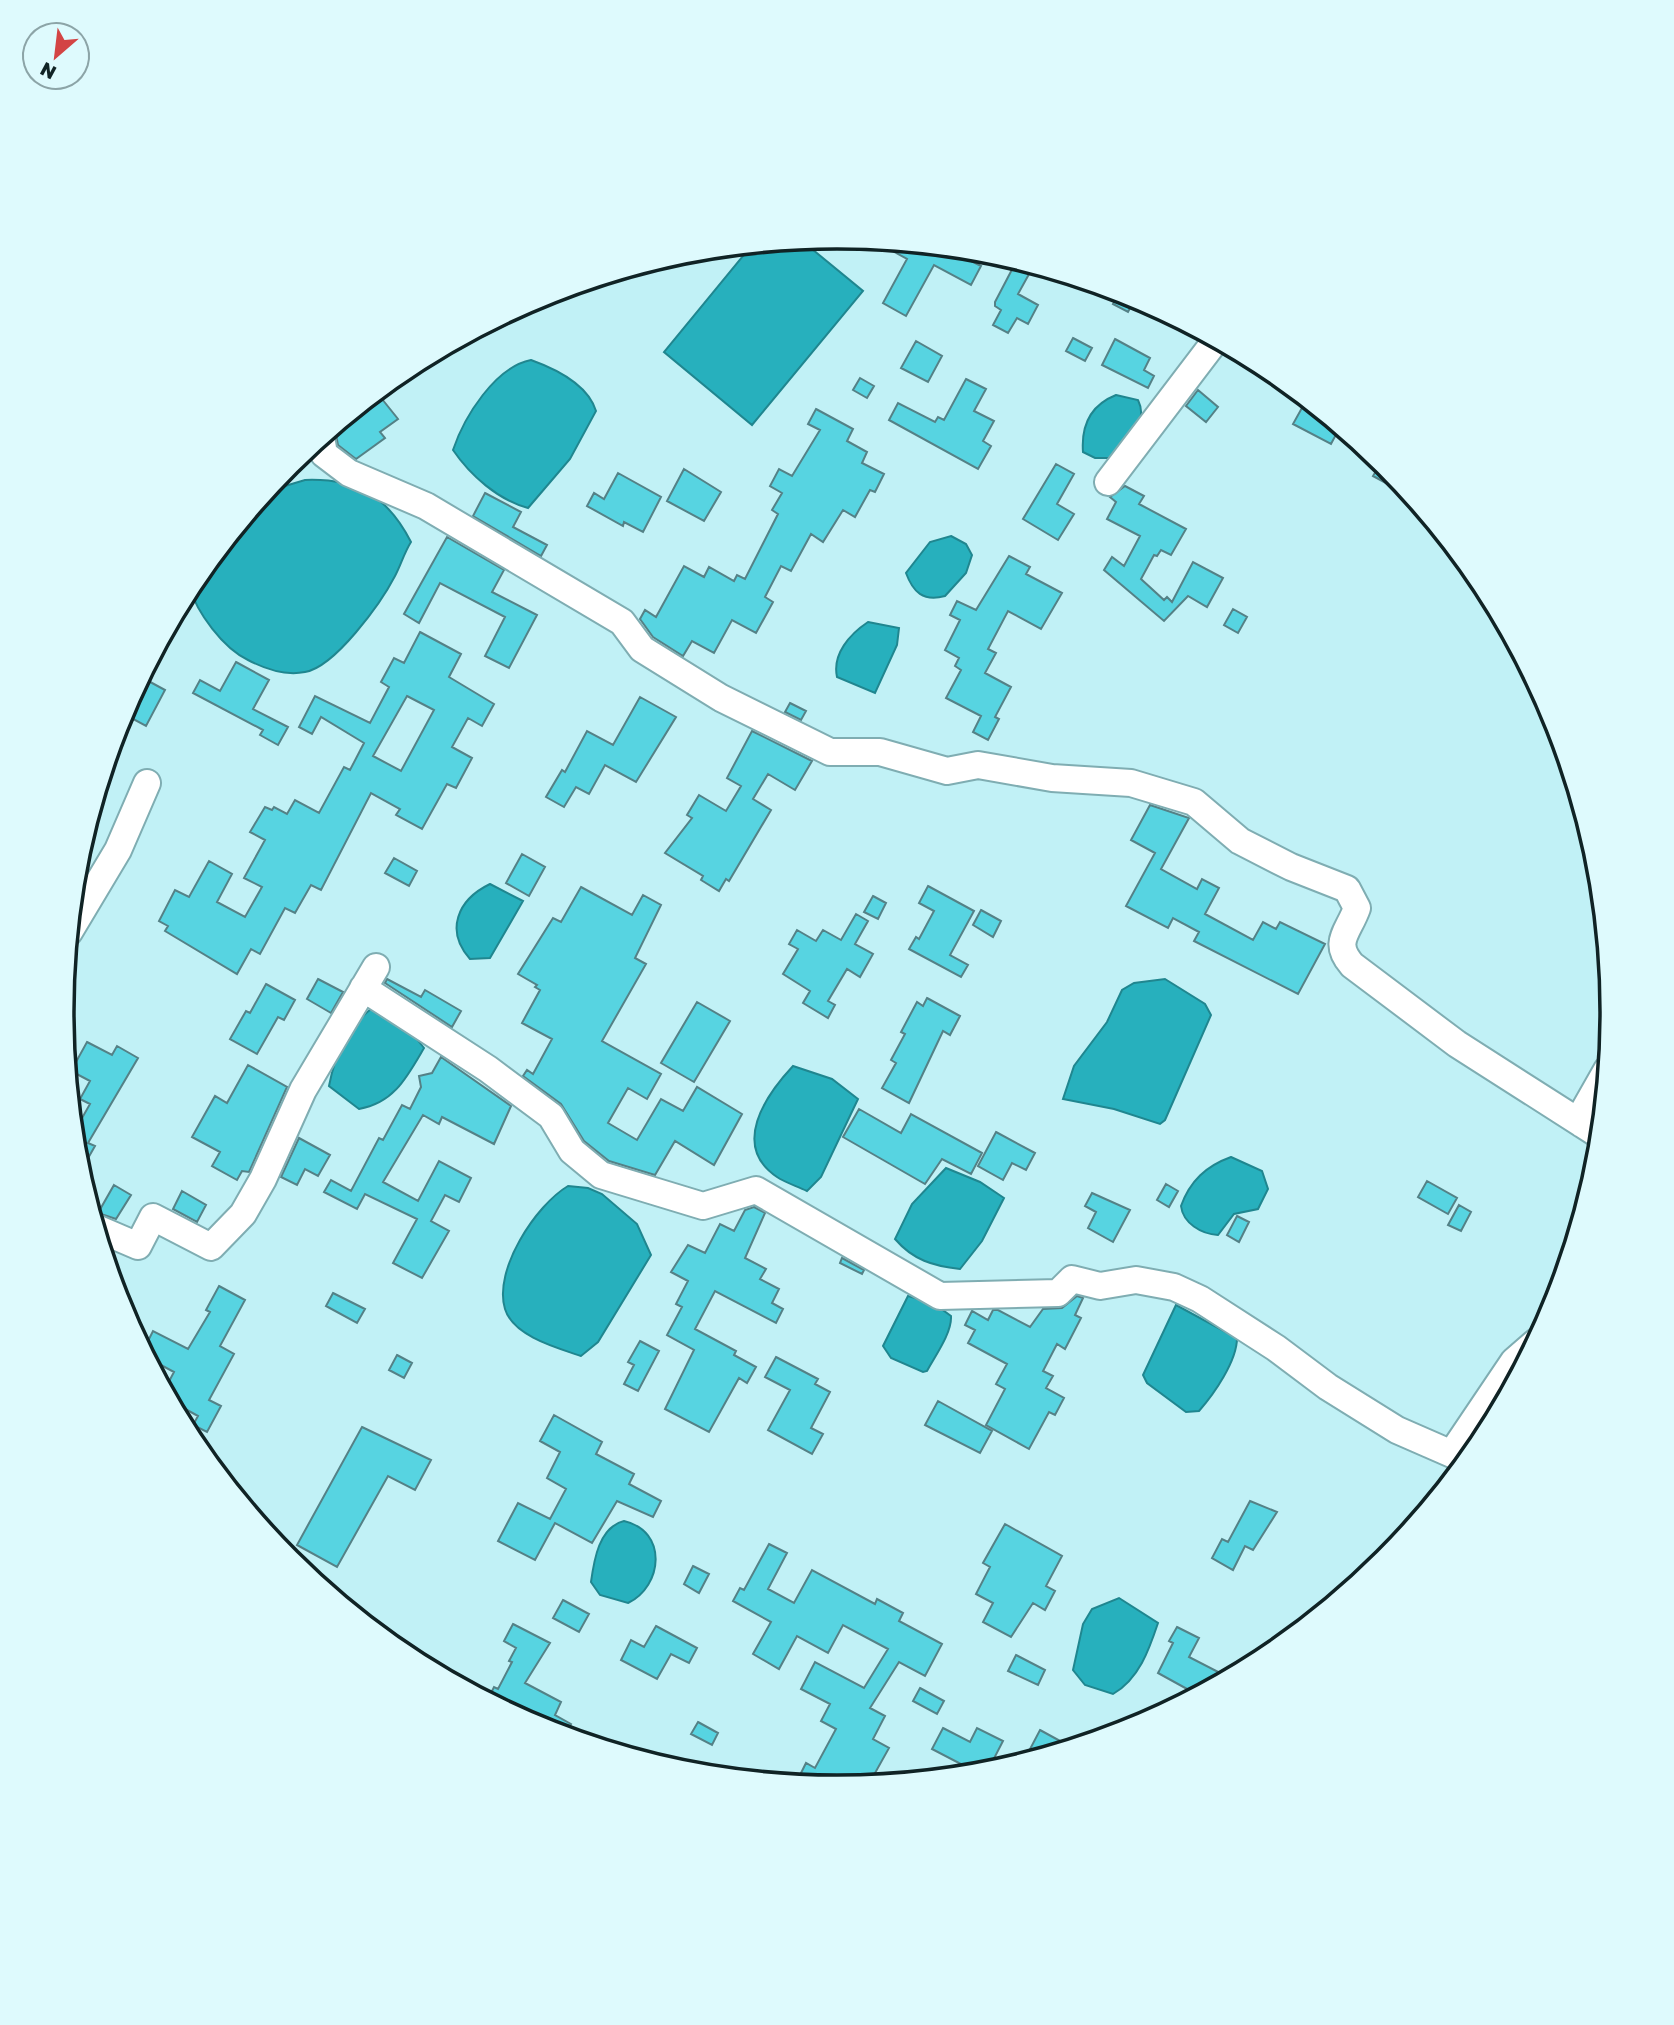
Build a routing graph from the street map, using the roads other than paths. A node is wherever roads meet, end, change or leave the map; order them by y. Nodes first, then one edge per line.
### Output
1 (1211, 347) edge
2 (323, 448) edge
3 (1108, 482) dead end
4 (147, 783) dead end
5 (80, 914) edge
6 (1596, 1089) edge
7 (1591, 1130) edge
8 (107, 1233) edge
9 (1518, 1358) edge
10 (1469, 1442) edge
11 (1458, 1456) edge

1 - 3 street
2 - 7 street
4 - 5 street
6 - 7 street
8 - 11 street
9 - 10 street

